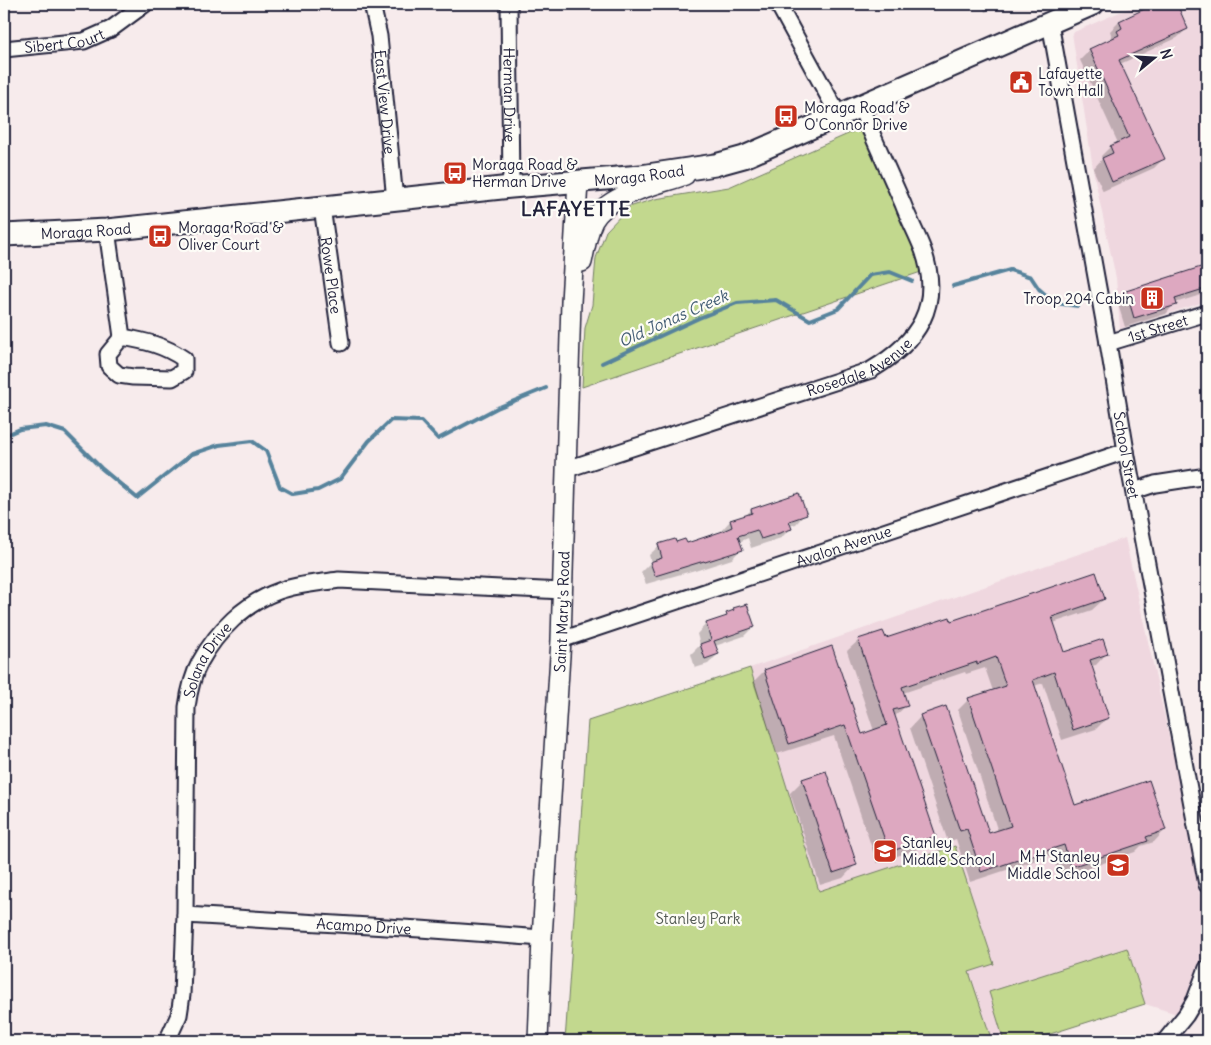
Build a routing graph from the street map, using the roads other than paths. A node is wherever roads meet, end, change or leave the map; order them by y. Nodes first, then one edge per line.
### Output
1 (145, 4) edge
2 (372, 4) edge
3 (509, 4) edge
4 (778, 4) edge
5 (1093, 4) edge
6 (1050, 23) junction
7 (4, 49) edge
8 (860, 106) junction
9 (839, 116) junction
10 (715, 165) junction
11 (578, 182) junction
12 (511, 186) junction
13 (395, 200) junction
14 (322, 207) junction
15 (107, 230) junction
16 (4, 235) edge
17 (571, 302) junction
18 (1207, 313) edge
19 (122, 337) junction
20 (341, 343) dead end
21 (1108, 343) junction
22 (1126, 451) junction
23 (567, 469) junction
24 (1207, 476) edge
25 (1134, 491) junction
26 (563, 591) junction
27 (561, 640) junction
28 (1201, 823) edge
29 (1207, 885) edge
30 (185, 916) junction
31 (542, 938) junction
32 (1207, 968) edge
33 (167, 1041) edge
34 (538, 1041) edge
35 (1165, 1041) edge

1 - 7 street, Sibert Court
2 - 13 street, East View Drive
3 - 12 street, Herman Drive
4 - 9 street
5 - 6 main road, Moraga Road
6 - 8 main road, Moraga Road
6 - 21 street, School Street
8 - 9 main road, Moraga Road
8 - 23 street, Rosedale Avenue
9 - 10 main road, Moraga Road
10 - 11 main road, Moraga Road
10 - 17 street
11 - 12 main road, Moraga Road
11 - 17 street, Saint Mary's Road
12 - 13 main road, Moraga Road
13 - 14 main road, Moraga Road
14 - 15 main road, Moraga Road
14 - 20 street, Rowe Place
15 - 16 main road, Moraga Road
15 - 19 street
17 - 23 street, Saint Mary's Road
18 - 21 street, 1st Street
19 - 19 street
21 - 22 street, School Street
22 - 25 street, School Street
22 - 27 street, Avalon Avenue
23 - 26 street, Saint Mary's Road
24 - 25 street
25 - 28 street, School Street
26 - 27 street, Saint Mary's Road
26 - 30 street, Solana Drive
27 - 31 street, Saint Mary's Road
28 - 29 street, School Street
30 - 31 street, Acampo Drive
30 - 33 street, Solana Drive
31 - 34 street, Saint Mary's Road
32 - 35 street

